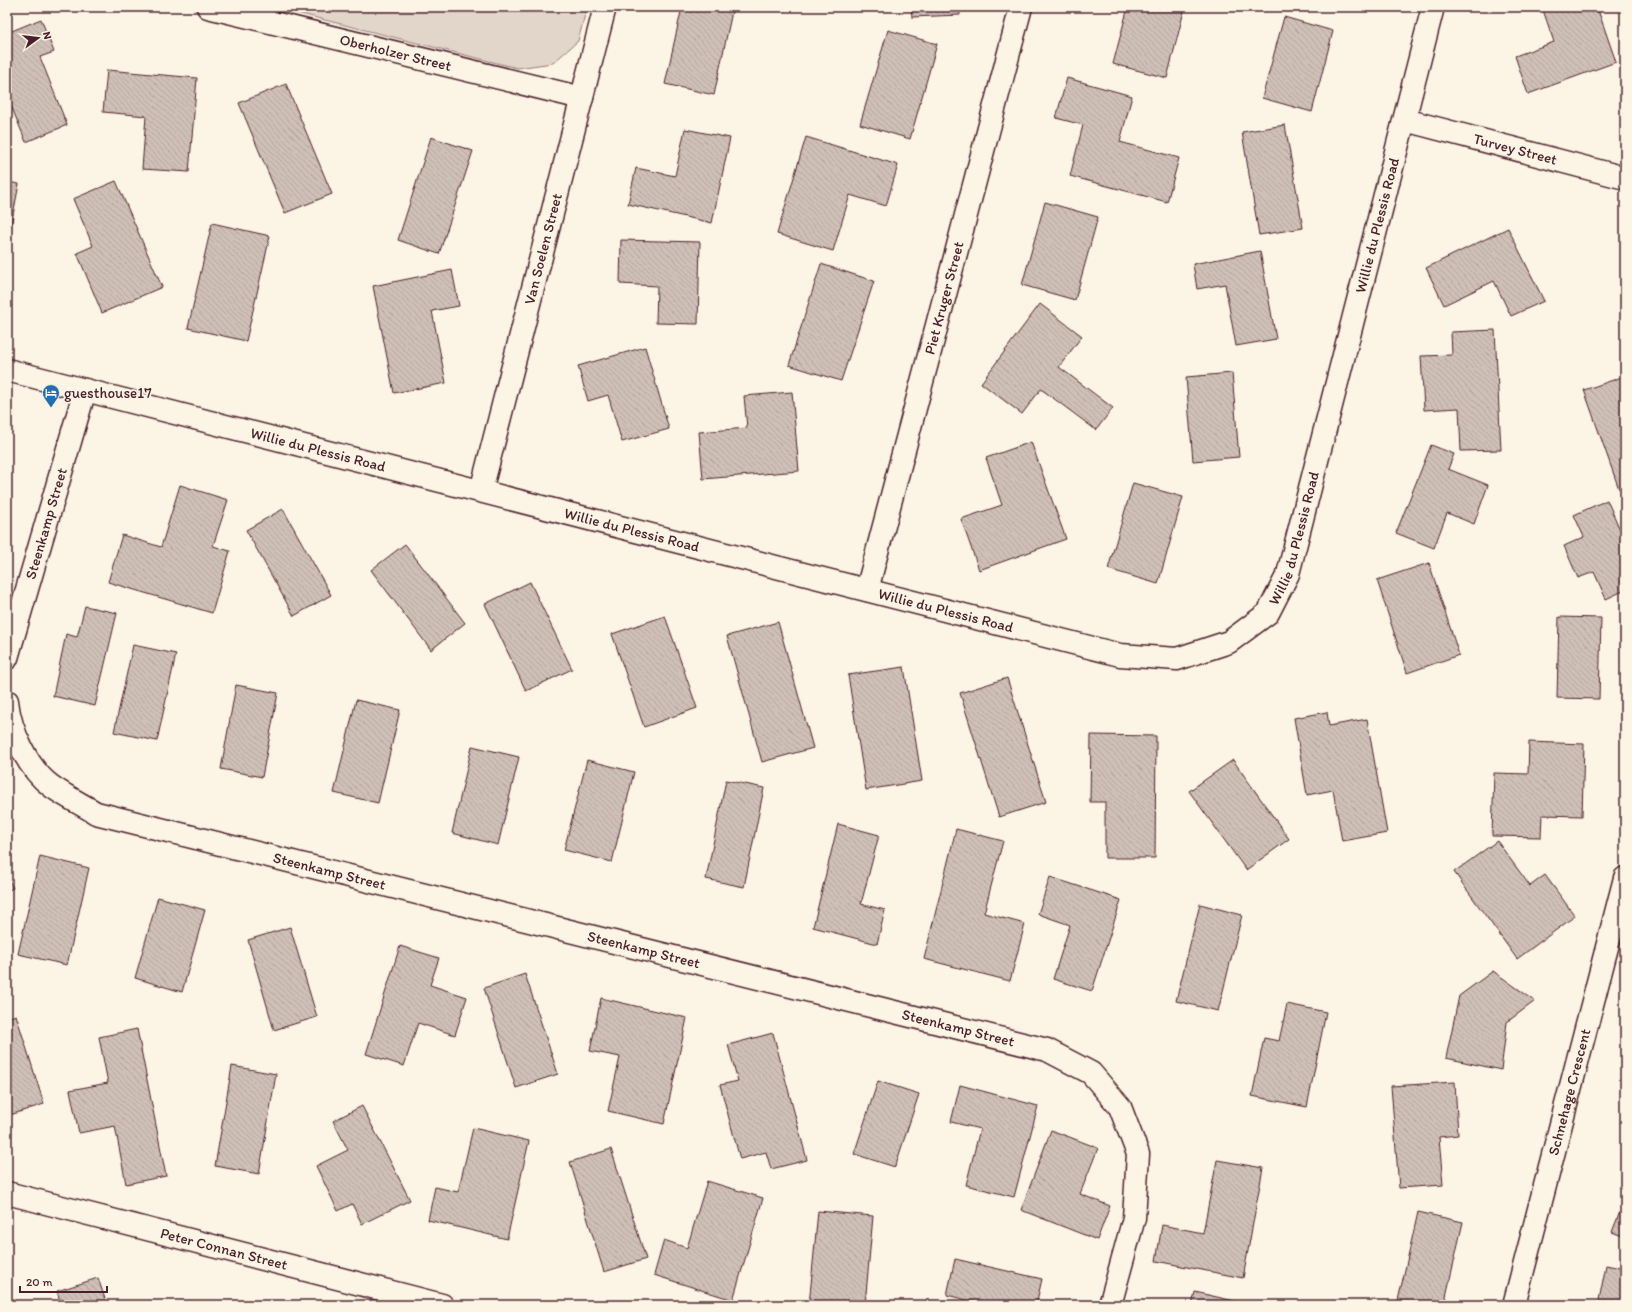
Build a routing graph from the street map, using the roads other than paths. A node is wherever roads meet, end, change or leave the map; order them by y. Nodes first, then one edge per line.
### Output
1 (208, 7) edge
2 (605, 7) edge
3 (1020, 7) edge
4 (1433, 7) edge
5 (582, 98) junction
6 (1405, 120) junction
7 (1625, 178) edge
8 (7, 370) edge
9 (85, 390) junction
10 (481, 491) junction
11 (867, 590) junction
12 (7, 658) edge
13 (7, 701) edge
14 (1625, 878) edge
15 (7, 1193) edge
16 (442, 1305) edge
17 (1110, 1305) edge
18 (1514, 1305) edge

1 - 5 street, Oberholzer Street
2 - 5 street, Van Soelen Street
3 - 11 street, Piet Kruger Street
4 - 6 street, Willie du Plessis Road
5 - 10 street, Van Soelen Street
6 - 7 street, Turvey Street
6 - 11 street, Willie du Plessis Road
8 - 9 street, Willie du Plessis Road
9 - 10 street, Willie du Plessis Road
9 - 12 street, Steenkamp Street
10 - 11 street, Willie du Plessis Road
13 - 17 street, Steenkamp Street
14 - 18 street, Schnehage Crescent
15 - 16 street, Peter Connan Street

